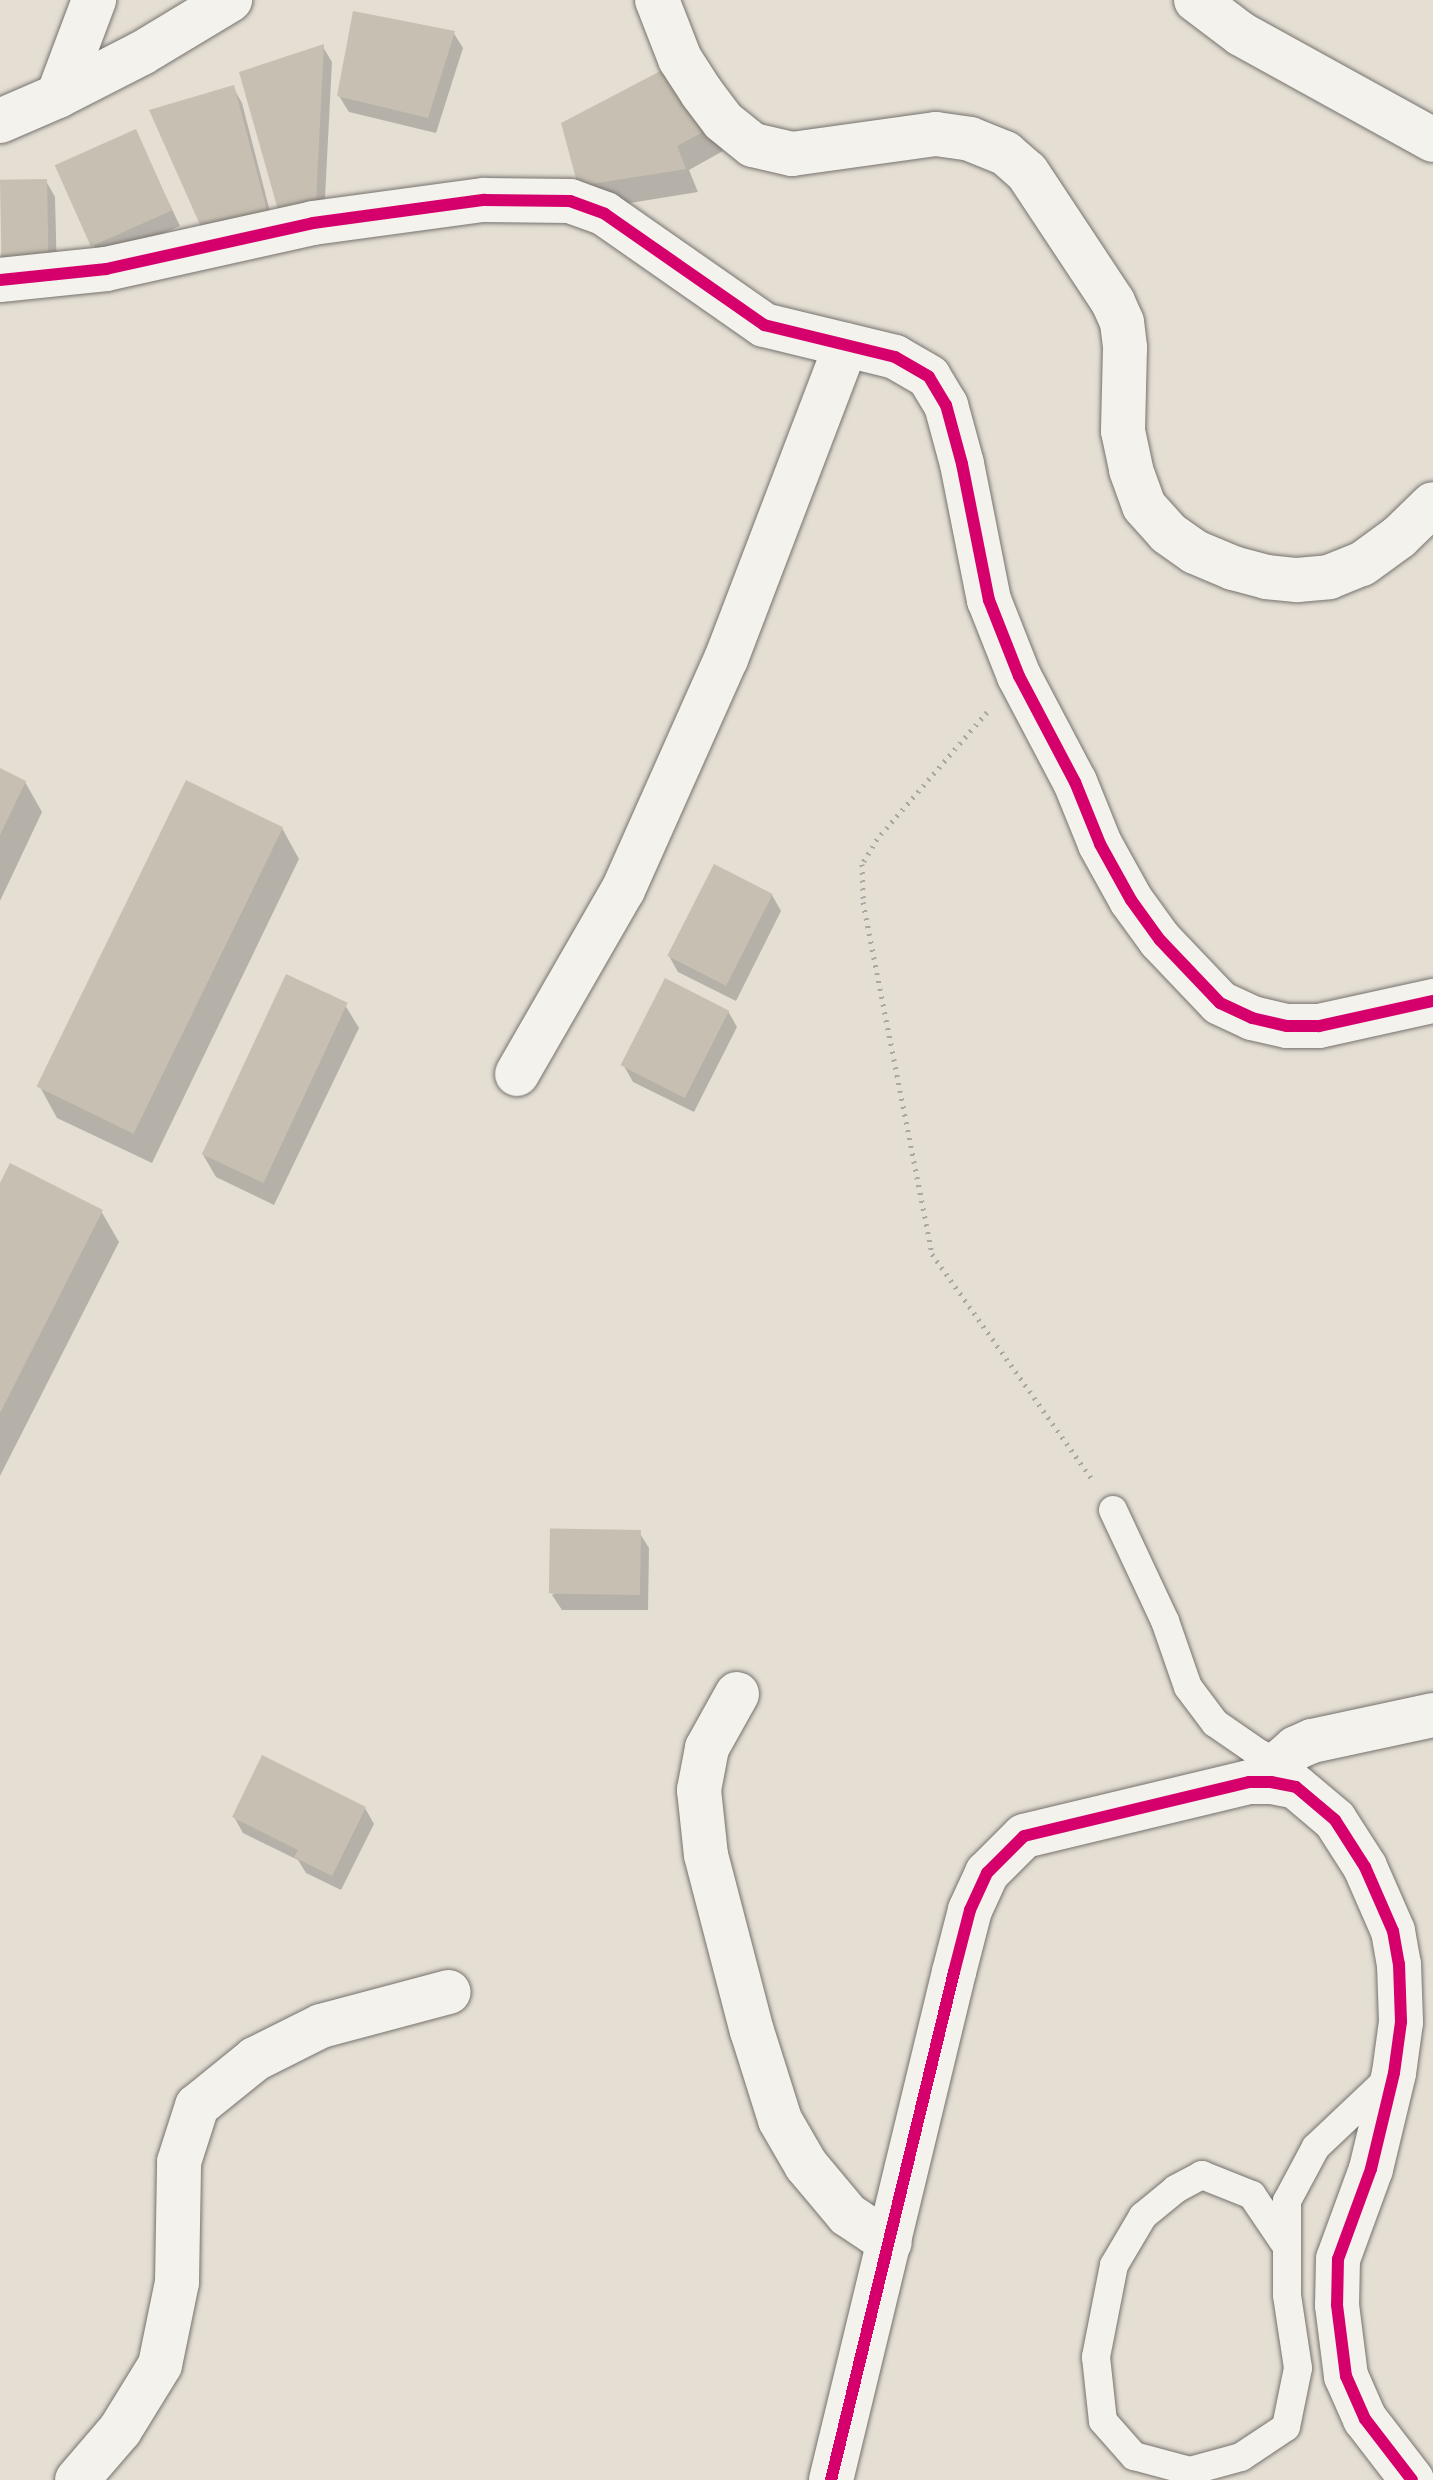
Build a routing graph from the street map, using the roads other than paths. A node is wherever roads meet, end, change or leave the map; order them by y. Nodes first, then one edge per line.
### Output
1 (94, 0) edge
2 (230, 0) edge
3 (657, 0) edge
4 (1196, 0) edge
5 (58, 96) junction
6 (0, 121) edge
7 (1433, 140) edge
8 (0, 280) edge
9 (846, 345) junction
10 (1433, 504) edge
11 (1433, 1001) edge
12 (517, 1074) dead end
13 (1113, 1510) road end
14 (737, 1694) dead end
15 (1433, 1715) edge
16 (1275, 1772) junction
17 (449, 1992) dead end
18 (1394, 2073) junction
19 (890, 2243) junction
20 (1285, 2244) junction
21 (77, 2480) edge
22 (831, 2480) edge
23 (1412, 2480) edge

1 - 5 street
2 - 5 street
3 - 10 street
4 - 7 street
5 - 6 street
8 - 9 street
9 - 11 street
9 - 12 street
13 - 16 lane
14 - 19 street
15 - 16 street
16 - 18 street
16 - 19 street
17 - 21 street
18 - 20 lane
18 - 23 street
19 - 22 street
20 - 20 lane

